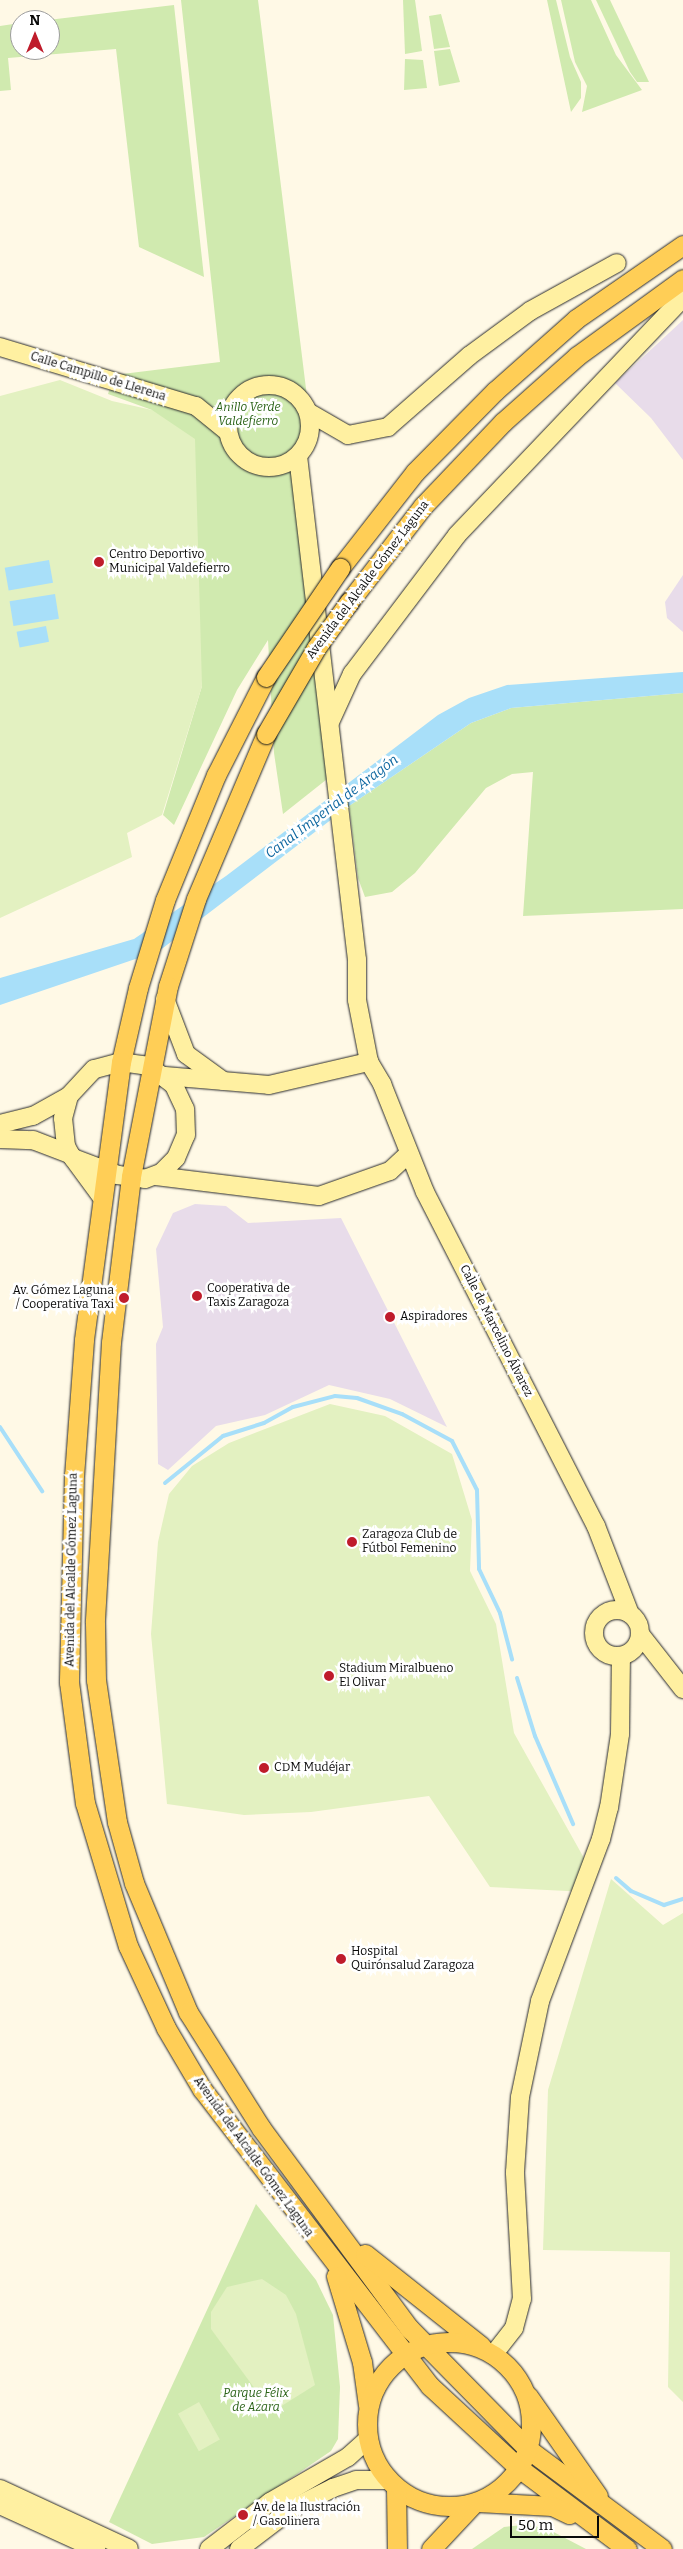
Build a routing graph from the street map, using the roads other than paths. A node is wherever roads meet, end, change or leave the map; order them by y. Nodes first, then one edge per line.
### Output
1 (683, 245) edge
2 (617, 263) dead end
3 (683, 279) edge
4 (683, 298) edge
5 (0, 348) edge
6 (233, 405) junction
7 (196, 406) junction
8 (308, 412) junction
9 (227, 431) junction
10 (291, 460) junction
11 (329, 725) junction
12 (357, 960) junction
13 (166, 992) junction
14 (121, 1062) junction
15 (369, 1062) junction
16 (149, 1066) junction
17 (166, 1076) junction
18 (224, 1082) junction
19 (382, 1084) junction
20 (69, 1096) junction
21 (0, 1124) edge
22 (0, 1139) edge
23 (409, 1153) junction
24 (72, 1156) junction
25 (390, 1171) junction
26 (104, 1173) junction
27 (418, 1175) junction
28 (156, 1176) junction
29 (131, 1177) junction
30 (101, 1196) junction
31 (622, 1612) junction
32 (632, 1646) junction
33 (683, 1689) edge
34 (326, 2213) junction
35 (334, 2265) junction
36 (424, 2346) junction
37 (490, 2353) junction
38 (404, 2356) junction
39 (524, 2391) junction
40 (368, 2408) junction
41 (368, 2439) junction
42 (528, 2449) junction
43 (519, 2468) junction
44 (392, 2484) junction
45 (0, 2489) edge
46 (476, 2502) junction
47 (0, 2505) edge
48 (607, 2509) junction
49 (586, 2521) junction
50 (96, 2549) edge
51 (129, 2549) edge
52 (209, 2549) edge
53 (239, 2549) edge
54 (397, 2549) edge
55 (431, 2549) edge
56 (627, 2549) edge
57 (662, 2549) edge

1 - 14 main road, Avenida del Alcalde Gómez Laguna, bridge
2 - 8 street
3 - 13 main road, Avenida del Alcalde Gómez Laguna, bridge
4 - 11 street
5 - 7 street, Calle Campillo de Llerena
6 - 7 street, Calle Campillo de Llerena
6 - 8 street
6 - 9 street
7 - 9 street, Calle Campillo de Llerena
8 - 10 street
9 - 10 street
10 - 11 street, Calle de Marcelino Álvarez
11 - 12 street, Calle de Marcelino Álvarez
12 - 15 street, Calle de Marcelino Álvarez
12 - 19 street, Calle de Marcelino Álvarez
13 - 16 main road, Avenida del Alcalde Gómez Laguna
13 - 18 street
14 - 16 street
14 - 20 street
14 - 26 main road, Avenida del Alcalde Gómez Laguna
15 - 18 street
15 - 19 street, Calle de Marcelino Álvarez
16 - 17 street
16 - 29 main road, Avenida del Alcalde Gómez Laguna
17 - 18 street
17 - 28 street
19 - 23 street, Calle de Marcelino Álvarez
20 - 21 street
20 - 24 street
22 - 24 street
23 - 25 street
23 - 27 street, Calle de Marcelino Álvarez
24 - 26 street
24 - 30 street
25 - 27 street
25 - 28 street
26 - 29 street
26 - 30 main road, Avenida del Alcalde Gómez Laguna
27 - 31 street, Calle de Marcelino Álvarez
28 - 29 street
29 - 34 main road, Avenida del Alcalde Gómez Laguna
30 - 35 main road, Avenida del Alcalde Gómez Laguna
31 - 32 street
31 - 32 street
32 - 33 street
32 - 37 street
34 - 36 main road, Avenida del Alcalde Gómez Laguna
34 - 37 main road, Avenida del Alcalde Gómez Laguna
35 - 38 main road, Avenida del Alcalde Gómez Laguna
35 - 40 main road, Avenida del Alcalde Gómez Laguna
36 - 37 main road
36 - 38 main road
36 - 42 main road, Avenida del Alcalde Gómez Laguna
37 - 39 main road, Avenida del Alcalde Gómez Laguna
38 - 40 main road
38 - 43 main road, Avenida del Alcalde Gómez Laguna
39 - 42 main road
39 - 48 main road, Avenida del Alcalde Gómez Laguna
40 - 41 main road, Avenida del Alcalde Gómez Laguna
41 - 44 main road
41 - 52 street
42 - 43 main road
42 - 48 main road, Avenida del Alcalde Gómez Laguna
43 - 46 main road
43 - 49 main road, Avenida del Alcalde Gómez Laguna
44 - 46 main road, Avenida del Alcalde Gómez Laguna
44 - 53 street
44 - 54 main road
45 - 51 street
46 - 49 main road, Avenida del Alcalde Gómez Laguna
46 - 55 main road
47 - 50 street
48 - 57 main road, Avenida del Alcalde Gómez Laguna
49 - 56 main road, Avenida del Alcalde Gómez Laguna

